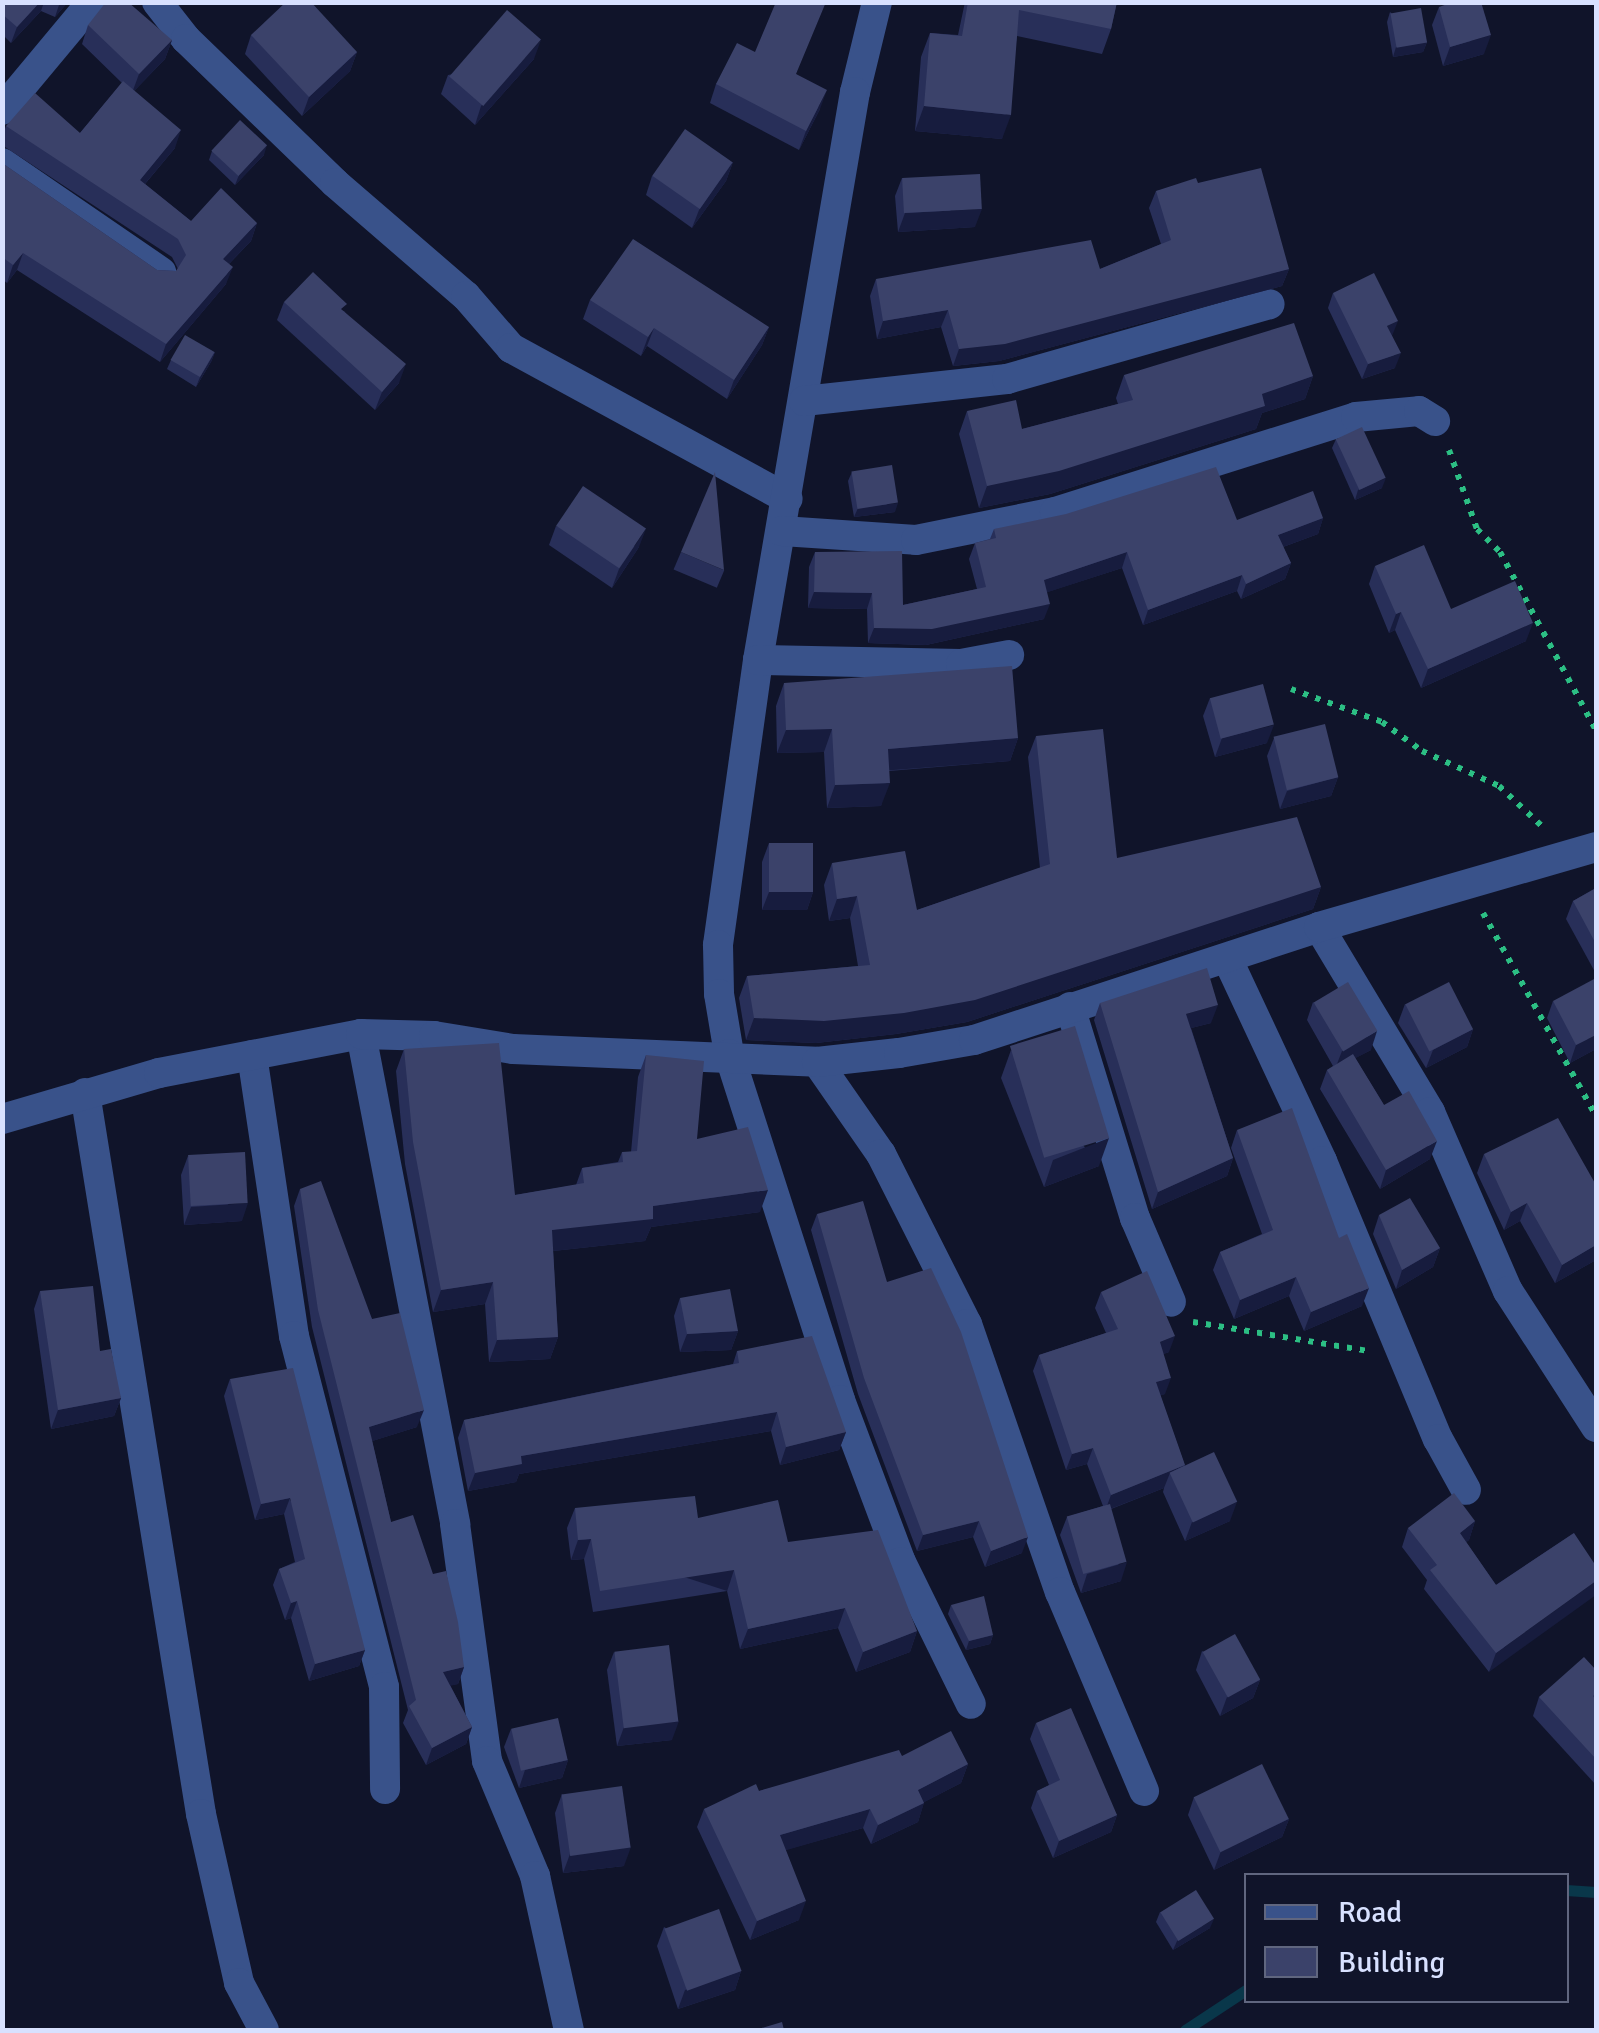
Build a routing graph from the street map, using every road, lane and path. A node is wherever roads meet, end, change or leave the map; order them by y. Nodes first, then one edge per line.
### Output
1 (92, 2) edge
2 (157, 2) edge
3 (877, 2) edge
4 (2, 110) edge
5 (2, 162) edge
6 (161, 272) edge
7 (1270, 304) dead end
8 (804, 402) junction
9 (1435, 422) joint
10 (788, 500) junction
11 (782, 531) junction
12 (1009, 655) dead end
13 (758, 660) junction
14 (1291, 689) dead end
15 (1596, 730) edge
16 (1586, 851) edge
17 (1469, 885) junction
18 (1319, 928) junction
19 (1227, 958) junction
20 (1070, 1007) junction
21 (361, 1034) junction
22 (729, 1054) junction
23 (252, 1055) junction
24 (817, 1062) junction
25 (85, 1093) junction
26 (1596, 1116) edge
27 (2, 1120) edge
28 (1171, 1302) joint
29 (1399, 1351) junction
30 (1596, 1428) edge
31 (1466, 1490) dead end
32 (971, 1704) dead end
33 (386, 1789) dead end
34 (1144, 1790) dead end
35 (264, 2030) edge
36 (569, 2030) edge

1 - 4 street
2 - 10 street
3 - 8 street
5 - 6 street
7 - 8 street
8 - 10 street
9 - 11 street
9 - 15 path
10 - 11 street
11 - 13 street
12 - 13 street
13 - 22 street
14 - 16 path
16 - 17 street
17 - 18 street
17 - 26 path
18 - 19 street
18 - 30 street
19 - 20 street
19 - 29 street
20 - 24 street
20 - 28 street
21 - 22 street
21 - 23 street
21 - 36 street
22 - 24 street
22 - 32 street
23 - 25 street
23 - 33 street
24 - 34 street
25 - 27 street
25 - 35 street
28 - 29 path
29 - 31 street

